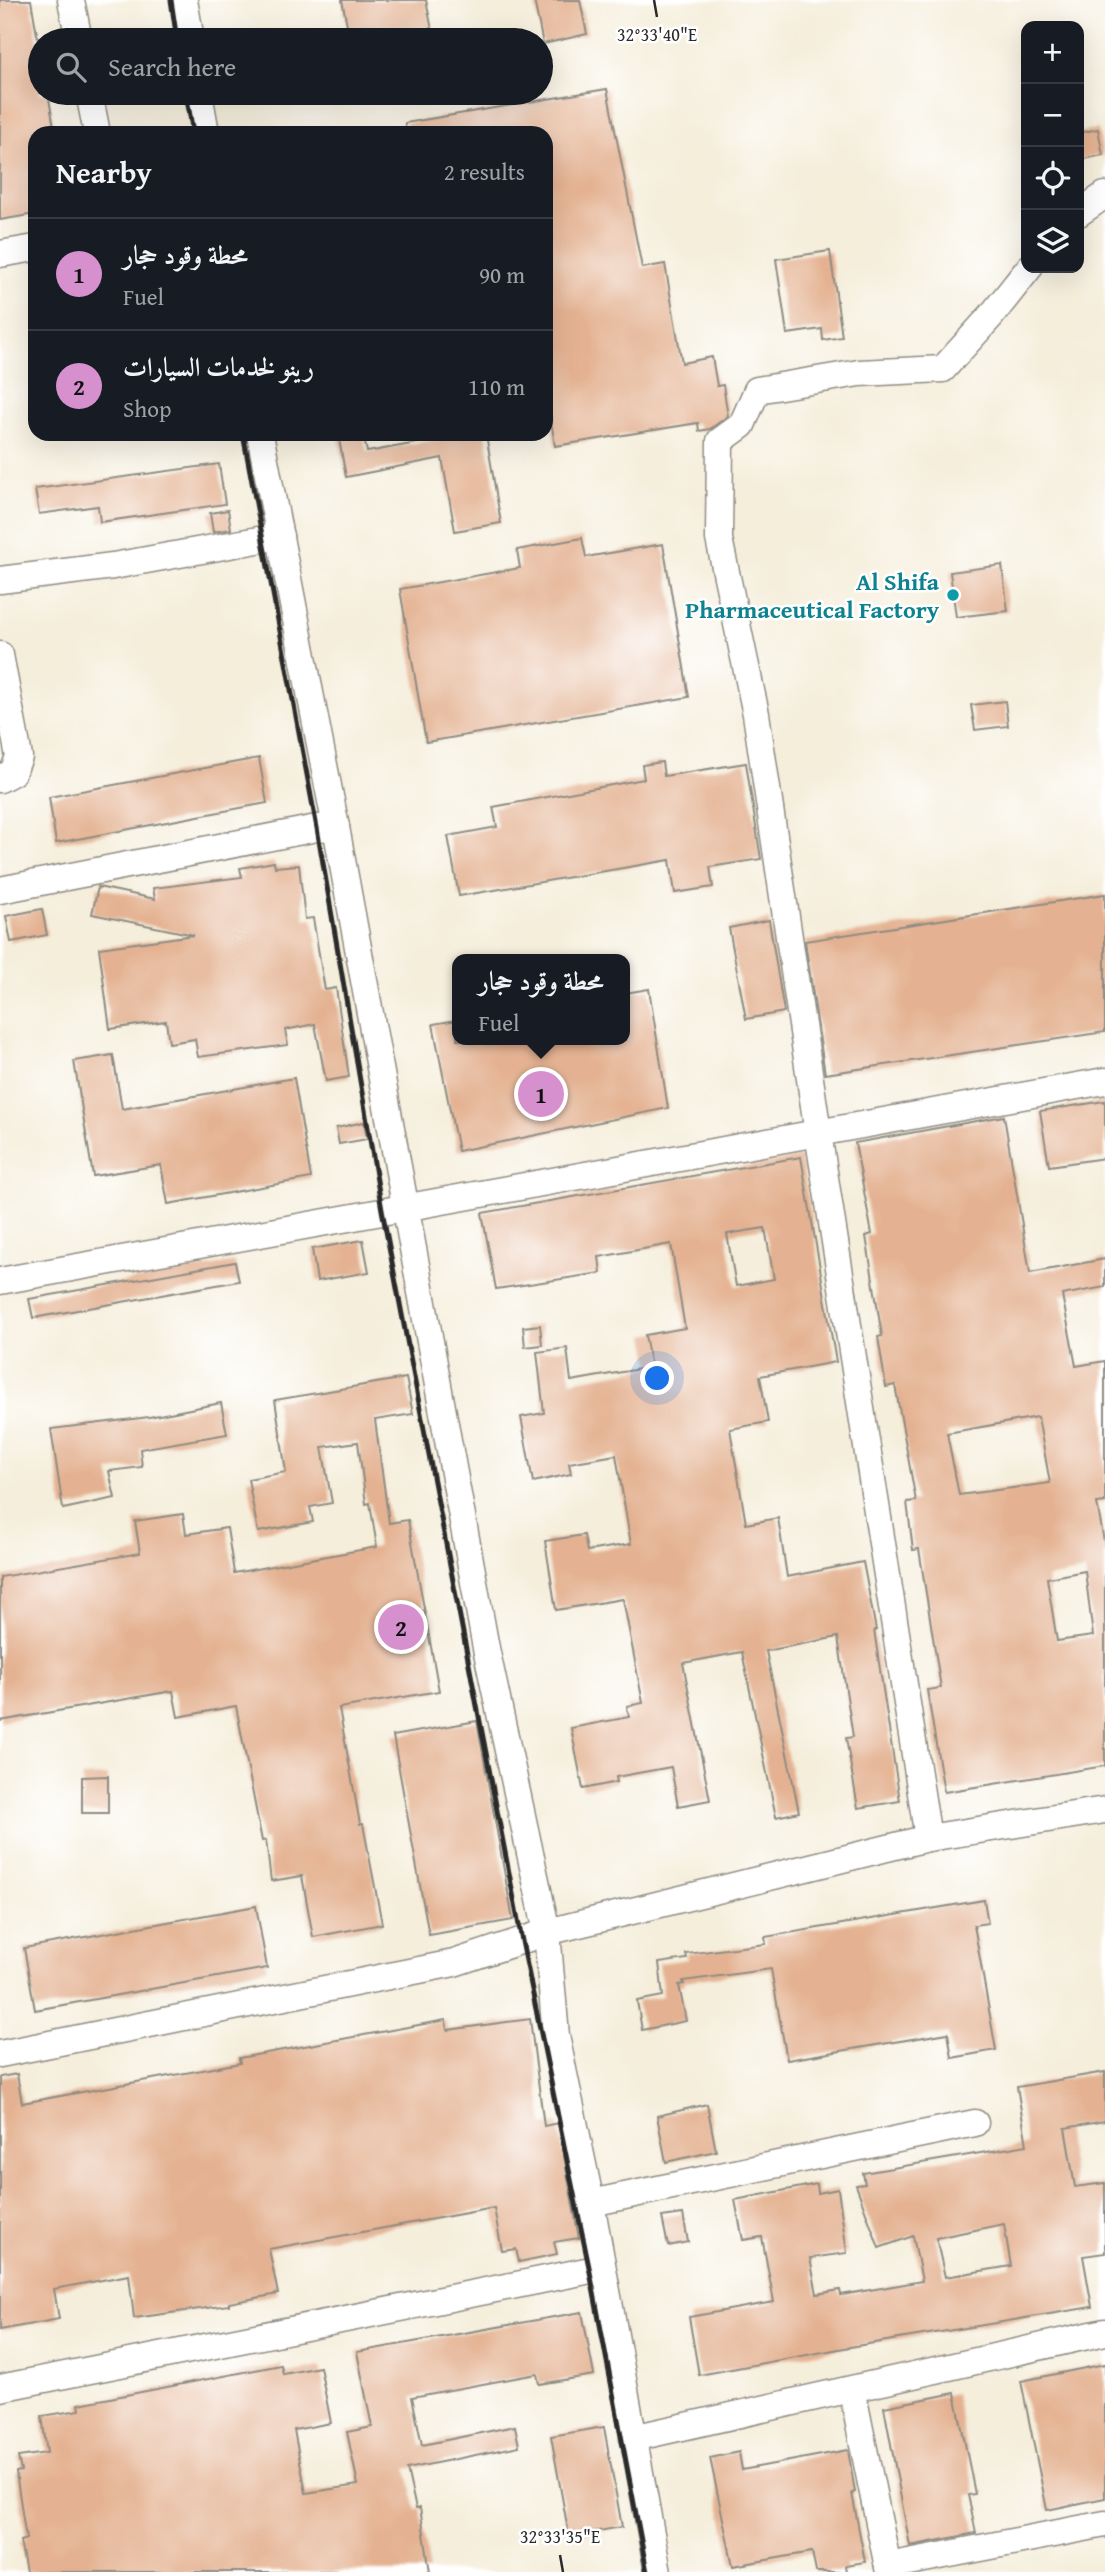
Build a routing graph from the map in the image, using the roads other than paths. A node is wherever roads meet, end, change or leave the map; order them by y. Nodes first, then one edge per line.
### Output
1 (71, 0) edge
2 (184, 0) edge
3 (77, 28) edge
4 (189, 28) edge
5 (91, 105) edge
6 (202, 105) edge
7 (96, 126) edge
8 (205, 126) edge
9 (1105, 195) edge
10 (1083, 210) edge
11 (28, 249) edge
12 (0, 254) edge
13 (1025, 273) edge
14 (261, 441) edge
15 (280, 536) junction
16 (0, 580) edge
17 (0, 654) edge
18 (0, 779) edge
19 (336, 827) junction
20 (0, 890) edge
21 (1105, 1081) edge
22 (818, 1133) junction
23 (405, 1208) junction
24 (0, 1281) edge
25 (1105, 1810) edge
26 (928, 1838) junction
27 (547, 1931) junction
28 (0, 2054) edge
29 (975, 2123) dead end
30 (591, 2203) junction
31 (601, 2268) junction
32 (1105, 2332) edge
33 (0, 2388) edge
34 (852, 2390) junction
35 (633, 2438) junction
36 (1105, 2524) edge
37 (889, 2569) edge
38 (657, 2572) edge

1 - 3 street
2 - 4 street
5 - 7 street
6 - 8 street
9 - 10 street
11 - 12 street
13 - 22 street
14 - 15 street
15 - 16 street
15 - 19 street
17 - 18 street
19 - 20 street
19 - 23 street
21 - 22 street
22 - 23 street
22 - 26 street
23 - 24 street
23 - 27 street
25 - 26 street
26 - 27 street
27 - 28 street
27 - 30 street
29 - 30 street
30 - 31 street
31 - 33 street
31 - 35 street
32 - 34 street
34 - 35 street
34 - 37 street
35 - 38 street
36 - 37 street

